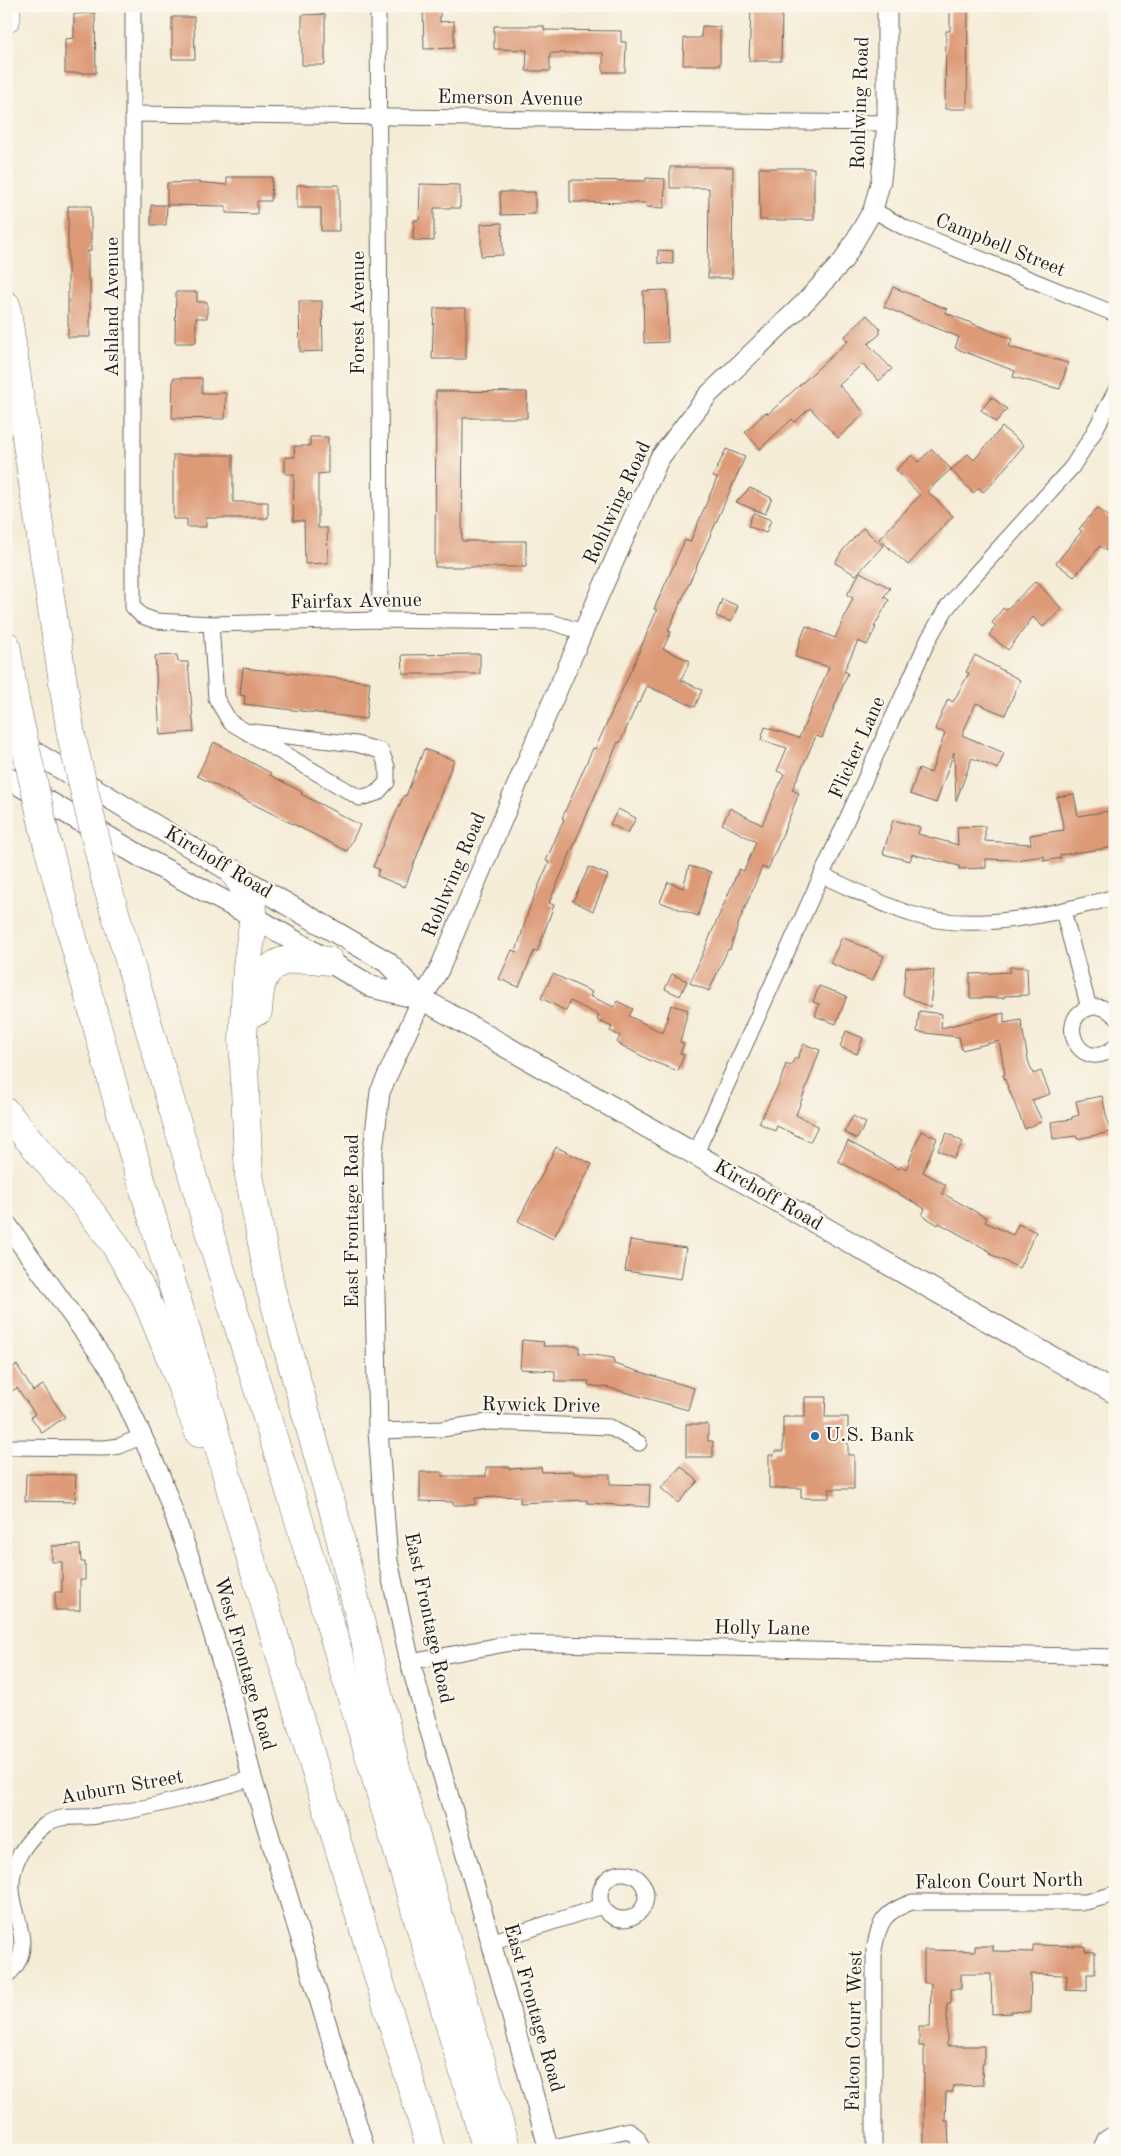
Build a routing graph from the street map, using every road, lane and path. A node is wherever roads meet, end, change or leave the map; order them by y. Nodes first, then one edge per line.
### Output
1 (6, 6) edge
2 (133, 6) edge
3 (378, 6) edge
4 (887, 6) edge
5 (6, 19) edge
6 (133, 114) junction
7 (378, 117) junction
8 (887, 123) junction
9 (873, 210) junction
10 (6, 305) edge
11 (1115, 314) edge
12 (1115, 392) edge
13 (133, 607) joint
14 (379, 620) junction
15 (211, 624) junction
16 (583, 632) junction
17 (6, 645) edge
18 (244, 731) junction
19 (6, 736) edge
20 (6, 777) edge
21 (236, 874) junction
22 (823, 876) junction
23 (1115, 897) edge
24 (1063, 911) junction
25 (254, 917) junction
26 (329, 961) junction
27 (422, 999) junction
28 (1089, 1008) junction
29 (1115, 1016) edge
30 (1115, 1047) edge
31 (246, 1107) junction
32 (6, 1112) edge
33 (695, 1155) junction
34 (6, 1223) edge
35 (1115, 1393) edge
36 (378, 1430) junction
37 (142, 1436) junction
38 (639, 1443) dead end
39 (6, 1447) edge
40 (237, 1514) junction
41 (1115, 1657) edge
42 (410, 1662) junction
43 (252, 1778) junction
44 (1115, 1894) edge
45 (602, 1906) dead end
46 (886, 1915) joint
47 (491, 1942) junction
48 (6, 1976) edge
49 (1115, 2133) edge
50 (549, 2149) edge
51 (364, 2150) edge
52 (431, 2150) edge
53 (486, 2150) edge
54 (507, 2150) edge
55 (643, 2150) edge
56 (874, 2150) edge
57 (1100, 2150) edge

1 - 5 highway
2 - 6 street, Ashland Avenue
3 - 7 street, Forest Avenue
4 - 8 street, Rohlwing Road
6 - 7 street, Emerson Avenue
6 - 13 street, Ashland Avenue
7 - 8 street, Emerson Avenue
7 - 14 street, Forest Avenue
8 - 9 street, Rohlwing Road
9 - 11 street, Campbell Street
9 - 16 street, Rohlwing Road
10 - 53 highway, bridge
12 - 22 street, Flicker Lane
13 - 15 street, Fairfax Avenue
14 - 15 street, Fairfax Avenue
14 - 16 street, Fairfax Avenue
15 - 18 street
16 - 27 street, Rohlwing Road
17 - 40 highway, bridge
18 - 18 street
19 - 21 main road, Kirchoff Road
20 - 25 main road, Kirchoff Road
21 - 25 highway
21 - 27 main road, Kirchoff Road
22 - 24 street
22 - 33 street, Flicker Lane
23 - 24 street
24 - 28 street
25 - 26 main road, Kirchoff Road
25 - 31 highway
26 - 27 main road, Kirchoff Road
26 - 31 highway
27 - 33 main road, Kirchoff Road
27 - 36 street, East Frontage Road
28 - 29 street
28 - 30 street
31 - 54 highway
32 - 40 highway
33 - 35 main road, Kirchoff Road
34 - 37 street, West Frontage Road
36 - 38 street, Rywick Drive
36 - 42 street, East Frontage Road
37 - 39 street
37 - 43 street, West Frontage Road
40 - 52 highway
41 - 42 street, Holly Lane
42 - 47 street, East Frontage Road
43 - 48 street, Auburn Street
43 - 51 street, West Frontage Road
44 - 46 street, Falcon Court North
45 - 47 street
46 - 56 street, Falcon Court West
47 - 50 street, East Frontage Road
49 - 57 street
50 - 55 street

